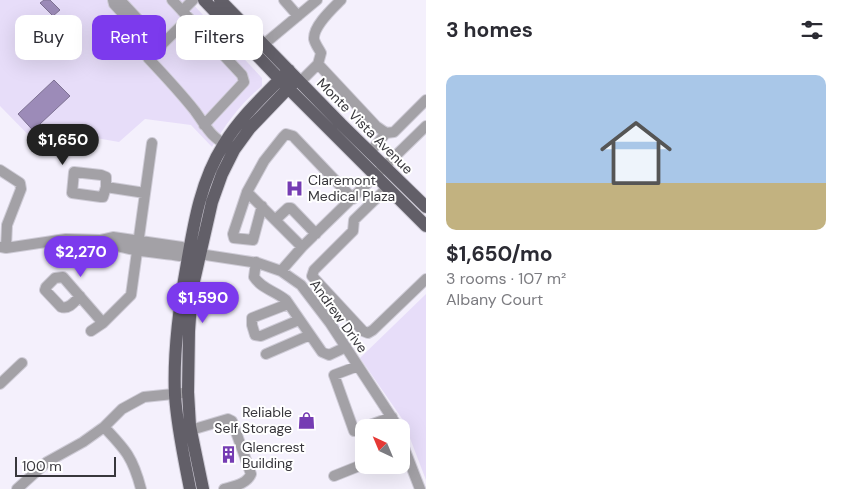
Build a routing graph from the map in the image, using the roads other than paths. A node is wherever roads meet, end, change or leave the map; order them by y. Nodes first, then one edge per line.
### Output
1 (113, 0) edge
2 (120, 0) edge
3 (172, 0) edge
4 (193, 0) edge
5 (204, 0) edge
6 (220, 0) edge
7 (284, 0) edge
8 (317, 0) edge
9 (341, 0) edge
10 (127, 13) joint
11 (185, 15) joint
12 (234, 15) edge
13 (298, 16) junction
14 (176, 27) edge
15 (166, 40) edge
16 (263, 45) joint
17 (150, 60) edge
18 (228, 60) edge
19 (318, 64) junction
20 (290, 80) junction
21 (426, 100) edge
22 (204, 125) junction
23 (426, 127) edge
24 (386, 133) junction
25 (152, 143) dead end
26 (229, 147) junction
27 (370, 152) junction
28 (385, 167) junction
29 (0, 170) edge
30 (375, 176) junction
31 (106, 187) dead end
32 (388, 188) junction
33 (247, 192) junction
34 (145, 193) junction
35 (353, 199) junction
36 (262, 206) junction
37 (426, 207) edge
38 (275, 220) junction
39 (426, 226) edge
40 (316, 234) junction
41 (138, 245) junction
42 (302, 247) junction
43 (3, 248) edge
44 (191, 253) junction
45 (256, 262) junction
46 (281, 271) junction
47 (426, 280) edge
48 (80, 296) junction
49 (288, 304) junction
50 (345, 311) junction
51 (300, 320) junction
52 (103, 323) junction
53 (330, 323) junction
54 (91, 331) dead end
55 (310, 335) junction
56 (346, 347) junction
57 (266, 354) dead end
58 (22, 363) dead end
59 (358, 366) junction
60 (0, 384) edge
61 (181, 393) junction
62 (392, 417) joint
63 (104, 427) junction
64 (191, 430) junction
65 (410, 465) edge
66 (355, 468) edge
67 (334, 476) dead end
68 (17, 489) edge
69 (141, 489) edge
70 (190, 489) edge
71 (203, 489) edge
72 (224, 489) edge
73 (420, 489) edge

1 - 10 street
2 - 10 street
3 - 11 street
4 - 11 street
5 - 20 main road, Monte Vista Avenue
6 - 12 main road, Monte Vista Avenue
7 - 13 street
8 - 13 street
9 - 19 street
13 - 16 street
14 - 15 street
16 - 20 main road, Monte Vista Avenue
17 - 22 street
18 - 22 street
19 - 20 street
19 - 24 street
20 - 26 main road
20 - 27 main road, Monte Vista Avenue
20 - 30 main road, Monte Vista Avenue
21 - 24 street
22 - 26 street
23 - 28 street
24 - 27 street
25 - 34 street
26 - 44 main road
27 - 28 main road, Monte Vista Avenue
28 - 30 street
28 - 37 main road, Monte Vista Avenue
29 - 43 street
30 - 32 main road, Monte Vista Avenue
30 - 35 street
31 - 34 street
32 - 39 main road, Monte Vista Avenue
32 - 50 street
33 - 35 street
33 - 36 street
33 - 36 street
34 - 41 street
35 - 40 street
36 - 38 street
38 - 40 street
38 - 42 street
40 - 42 street
41 - 43 street
41 - 44 street, Andrew Drive
41 - 52 street
42 - 46 street
44 - 45 street, Andrew Drive
44 - 61 main road
45 - 46 street, Andrew Drive
45 - 49 street
46 - 53 street, Andrew Drive
47 - 50 street
48 - 48 street
48 - 52 street
49 - 51 street
49 - 51 street
50 - 53 street
51 - 55 street
52 - 54 street
53 - 56 street, Andrew Drive
55 - 56 street
55 - 57 street
56 - 59 street, Andrew Drive
58 - 60 street
59 - 62 street, Andrew Drive
59 - 62 street
61 - 63 street
61 - 64 main road
61 - 70 main road
63 - 68 street
63 - 69 street
64 - 71 main road
64 - 72 street
65 - 73 street
66 - 67 street

